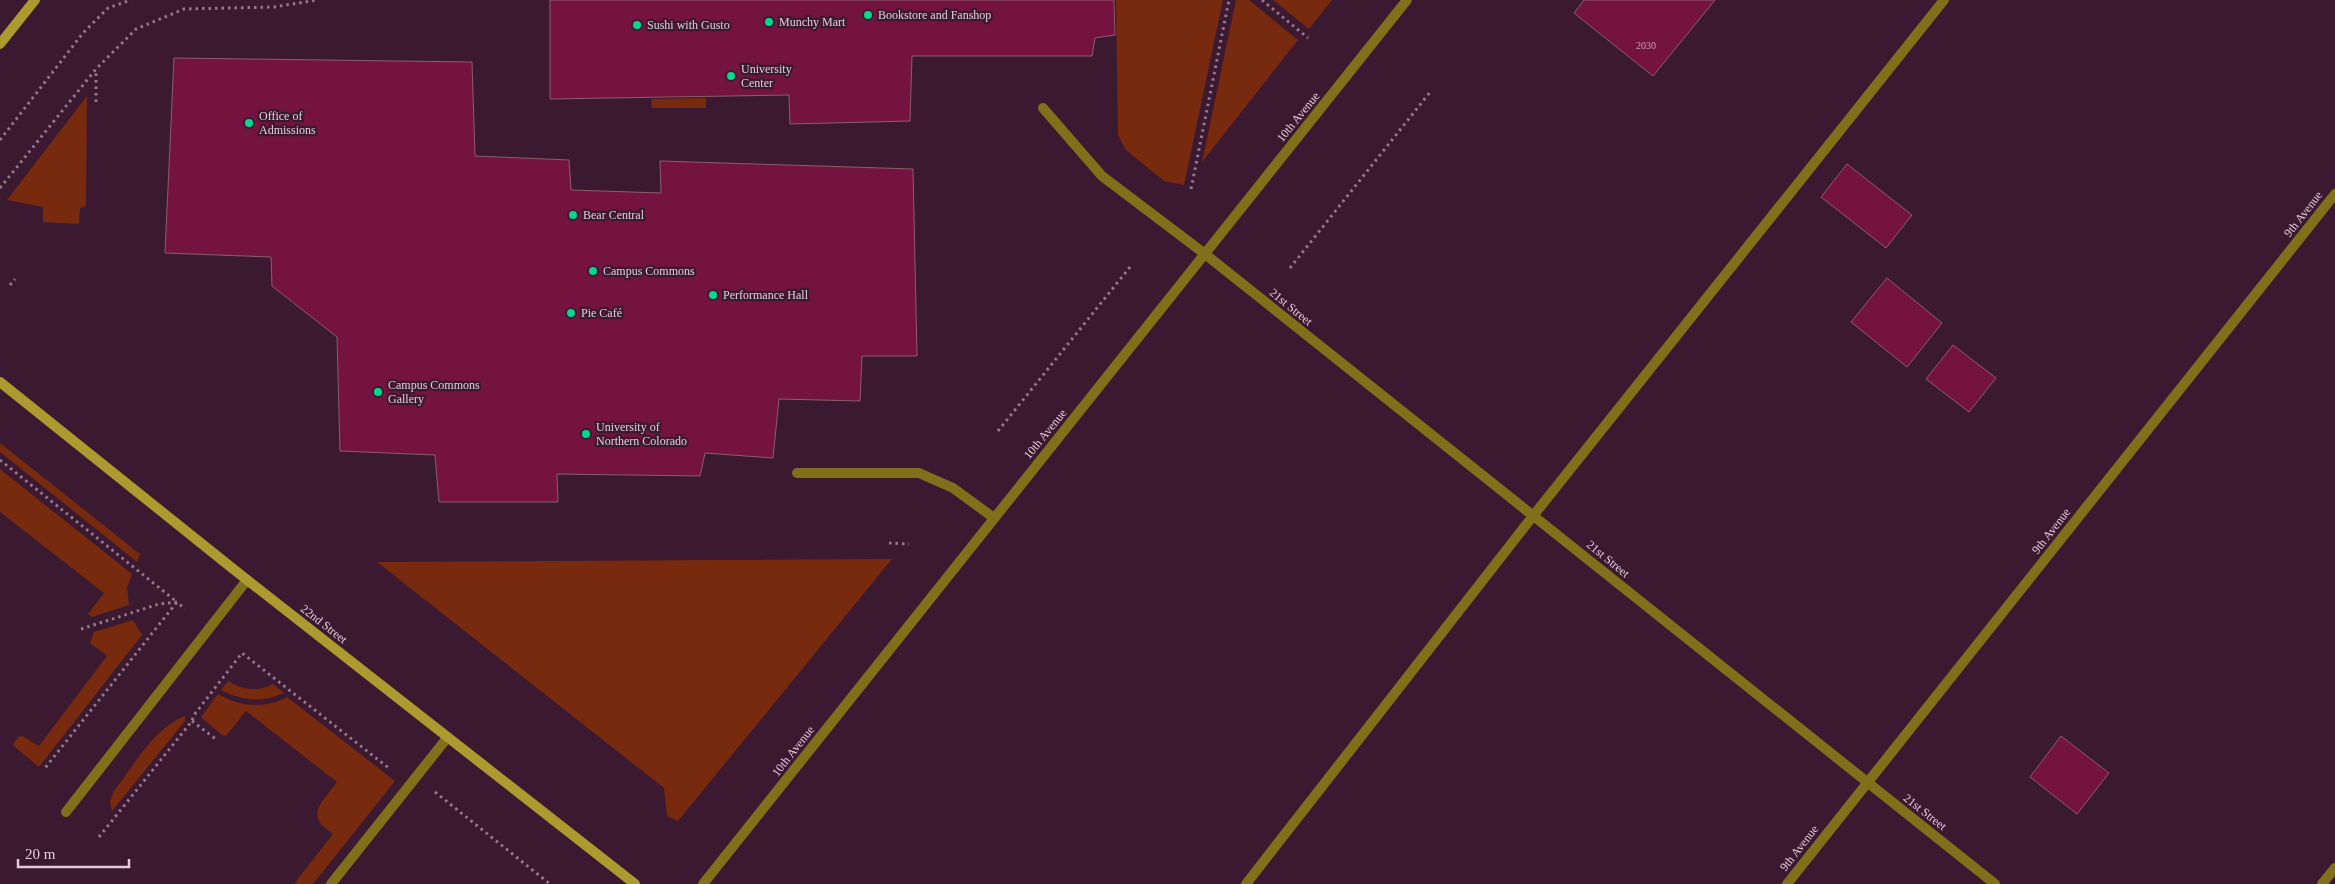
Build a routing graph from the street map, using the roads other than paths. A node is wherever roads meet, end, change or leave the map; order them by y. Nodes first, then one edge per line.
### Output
1 (35, 0) edge
2 (1407, 0) edge
3 (1944, 0) edge
4 (0, 44) edge
5 (1043, 108) dead end
6 (2335, 194) edge
7 (1205, 254) junction
8 (0, 382) edge
9 (797, 473) dead end
10 (1534, 516) junction
11 (994, 518) junction
12 (247, 580) junction
13 (447, 738) junction
14 (1868, 782) junction
15 (66, 812) dead end
16 (2335, 868) edge
17 (331, 884) edge
18 (634, 884) edge
19 (703, 884) edge
20 (1246, 884) edge
21 (1787, 884) edge
22 (1995, 884) edge
23 (2322, 884) edge

1 - 4 street
2 - 7 street, 10th Avenue
3 - 10 street
5 - 7 street, 21st Street
6 - 14 street, 9th Avenue
7 - 10 street, 21st Street
7 - 11 street, 10th Avenue
8 - 12 street, 22nd Street
9 - 11 street
10 - 14 street, 21st Street
10 - 20 street
11 - 19 street, 10th Avenue
12 - 13 street, 22nd Street
12 - 15 street
13 - 17 street
13 - 18 street, 22nd Street
14 - 21 street, 9th Avenue
14 - 22 street, 21st Street
16 - 23 street

